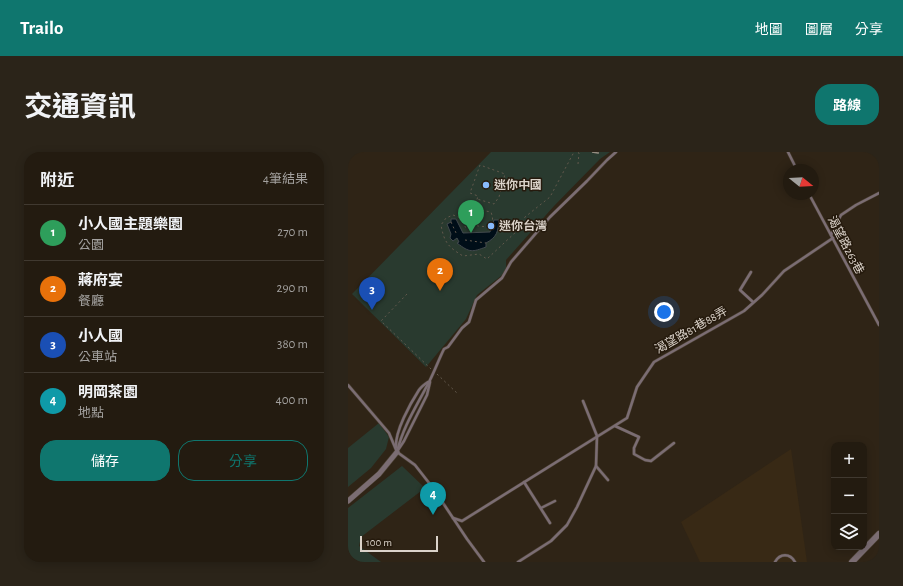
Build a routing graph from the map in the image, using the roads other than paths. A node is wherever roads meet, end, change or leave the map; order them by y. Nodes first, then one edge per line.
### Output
1 (616, 152) edge
2 (788, 152) edge
3 (794, 164) edge
4 (879, 193) edge
5 (812, 200) edge
6 (832, 237) junction
7 (751, 272) dead end
8 (754, 302) junction
9 (878, 320) edge
10 (879, 325) edge
11 (430, 380) junction
12 (348, 385) edge
13 (583, 401) dead end
14 (615, 426) junction
15 (597, 436) junction
16 (674, 443) dead end
17 (397, 452) junction
18 (596, 466) junction
19 (608, 480) dead end
20 (524, 482) junction
21 (348, 501) edge
22 (555, 501) dead end
23 (541, 508) junction
24 (453, 518) junction
25 (550, 523) dead end
26 (879, 534) edge
27 (484, 562) edge
28 (518, 562) edge
29 (775, 562) edge
30 (795, 562) edge
31 (852, 562) edge

1 - 11 lane
2 - 3 lane
4 - 6 lane
5 - 6 lane, 渴望路263巷
6 - 8 lane, 渴望路81巷88弄
6 - 9 lane, 渴望路263巷
7 - 8 lane
8 - 14 lane, 渴望路81巷88弄
9 - 10 lane, 渴望路263巷
11 - 17 lane
11 - 17 lane
12 - 17 lane
13 - 15 lane
14 - 15 lane, 渴望路81巷88弄
14 - 16 lane
15 - 18 lane
15 - 20 lane, 渴望路81巷88弄
17 - 21 street
17 - 24 lane
18 - 19 lane
18 - 28 lane
20 - 23 lane
20 - 24 lane, 渴望路81巷88弄
22 - 23 lane
23 - 25 lane
24 - 27 lane
26 - 31 street
29 - 30 lane

